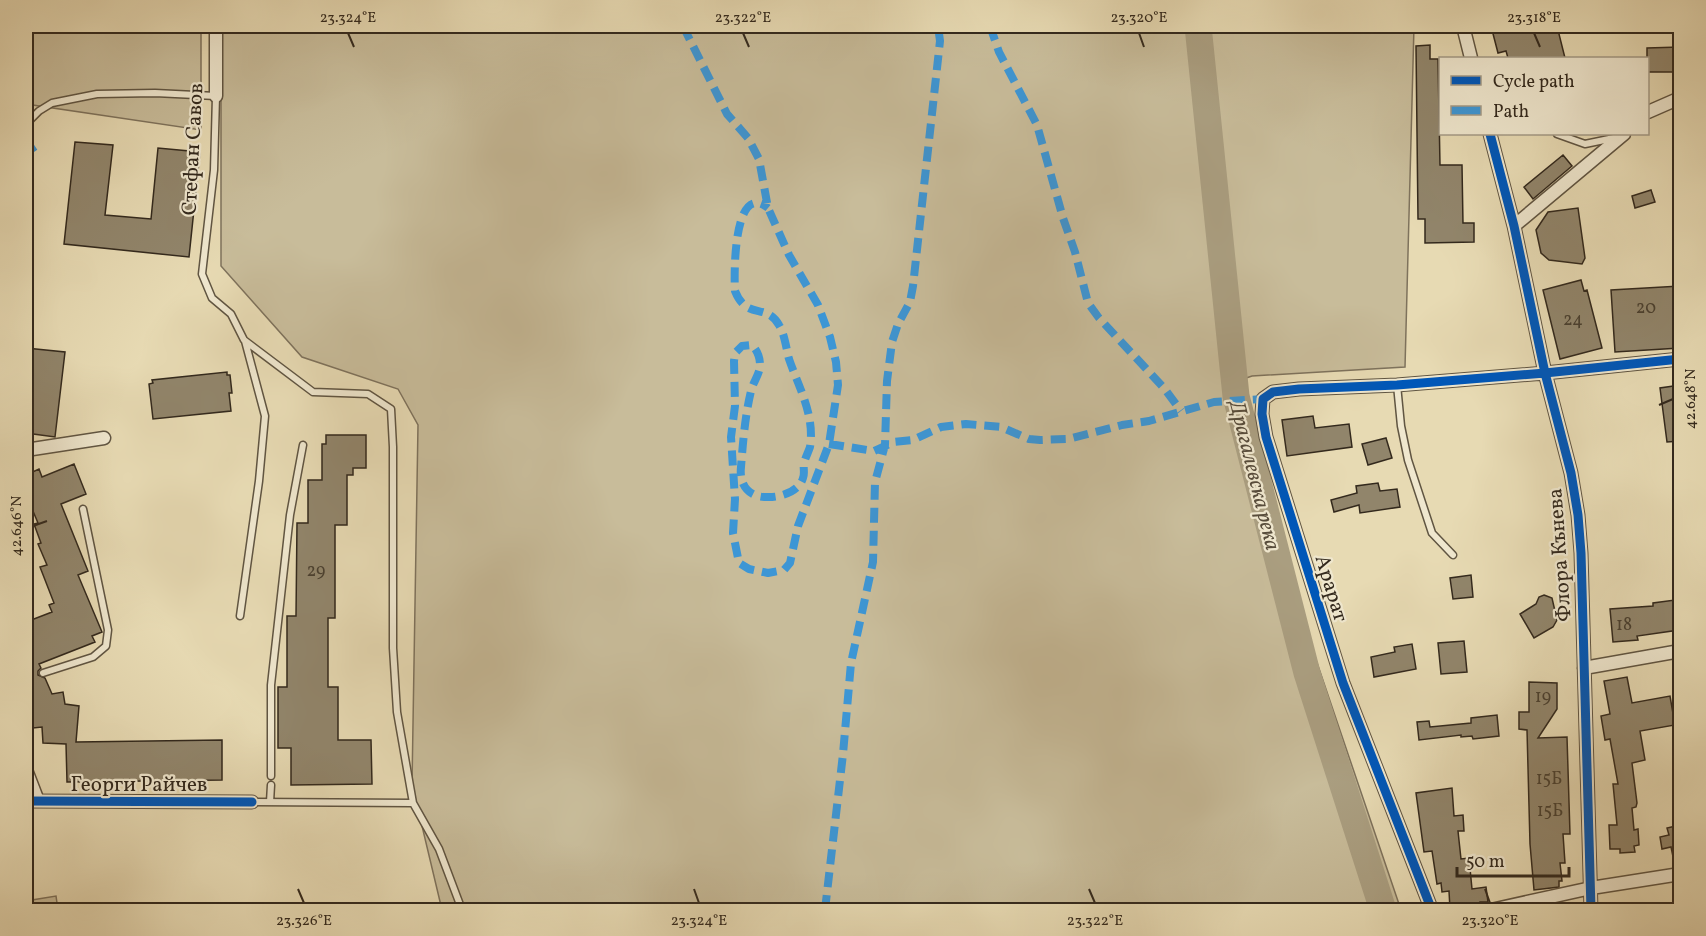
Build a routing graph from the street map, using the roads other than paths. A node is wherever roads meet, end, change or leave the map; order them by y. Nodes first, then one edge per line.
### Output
1 (216, 26) edge
2 (1463, 26) edge
3 (1471, 57) edge
4 (216, 96) junction
5 (1680, 98) edge
6 (1649, 111) edge
7 (26, 124) edge
8 (1490, 135) edge
9 (1560, 135) edge
10 (1621, 135) edge
11 (1514, 226) junction
12 (244, 340) junction
13 (1680, 358) edge
14 (1545, 373) junction
15 (1397, 385) junction
16 (104, 438) dead end
17 (303, 445) dead end
18 (26, 450) edge
19 (83, 508) dead end
20 (1453, 555) dead end
21 (240, 616) dead end
22 (1680, 651) edge
23 (1584, 668) junction
24 (43, 674) dead end
25 (26, 770) edge
26 (271, 776) dead end
27 (271, 785) dead end
28 (32, 801) edge
29 (252, 802) joint
30 (270, 802) junction
31 (413, 803) junction
32 (1680, 874) edge
33 (1591, 888) junction
34 (462, 910) edge
35 (1434, 910) edge
36 (1491, 910) edge
37 (1591, 910) edge

1 - 4 street, Стефан Савов
2 - 3 street
4 - 7 lane
4 - 12 lane, Стефан Савов
5 - 6 street
8 - 11 street, Флора Кънева
9 - 10 lane
10 - 11 street
11 - 14 street, Флора Кънева
12 - 21 lane
12 - 31 lane
13 - 14 street
14 - 15 street
14 - 23 street, Флора Кънева
15 - 20 lane
15 - 35 street, Арарат
16 - 18 street
17 - 26 lane
19 - 24 lane
22 - 23 street
23 - 33 street, Флора Кънева
25 - 28 street
27 - 30 lane
28 - 29 street, Георги Райчев
29 - 30 lane
30 - 31 lane
31 - 34 lane
32 - 33 street
33 - 36 street
33 - 37 street, Флора Кънева

